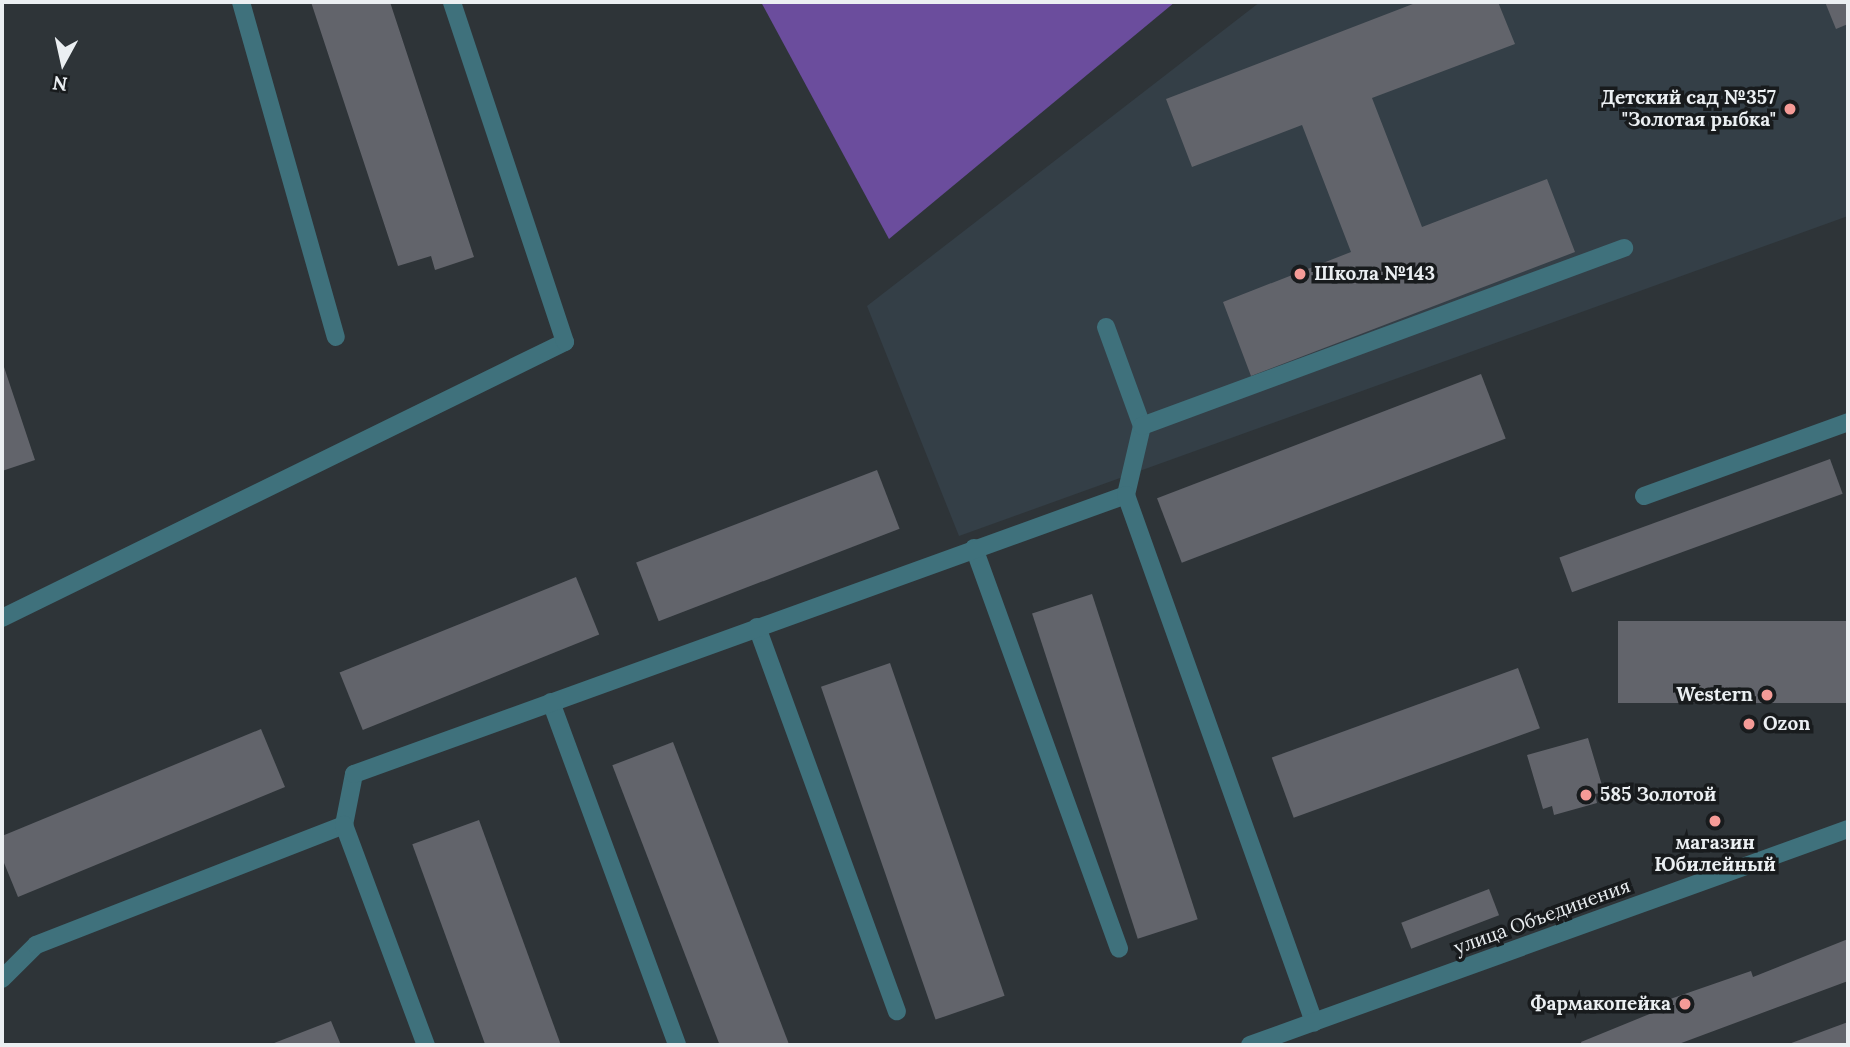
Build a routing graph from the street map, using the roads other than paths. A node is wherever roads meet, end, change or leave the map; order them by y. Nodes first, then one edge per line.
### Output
1 (241, 2) edge
2 (452, 2) edge
3 (1624, 248) dead end
4 (1106, 327) dead end
5 (336, 337) dead end
6 (1848, 422) edge
7 (1142, 426) junction
8 (1126, 495) junction
9 (1644, 496) dead end
10 (974, 548) junction
11 (2, 618) edge
12 (757, 627) junction
13 (551, 702) junction
14 (344, 825) junction
15 (1848, 829) edge
16 (1119, 948) dead end
17 (2, 979) edge
18 (897, 1011) dead end
19 (1314, 1022) junction
20 (426, 1045) edge
21 (677, 1045) edge
22 (1250, 1045) edge

1 - 5 street
2 - 11 street
3 - 7 street
4 - 7 street
6 - 9 street
7 - 8 street
8 - 10 street
8 - 19 street
10 - 12 street
10 - 16 street
12 - 13 street
12 - 18 street
13 - 14 street
13 - 21 street
14 - 17 street
14 - 20 street
15 - 19 street, улица Объединения
19 - 22 street, улица Объединения

